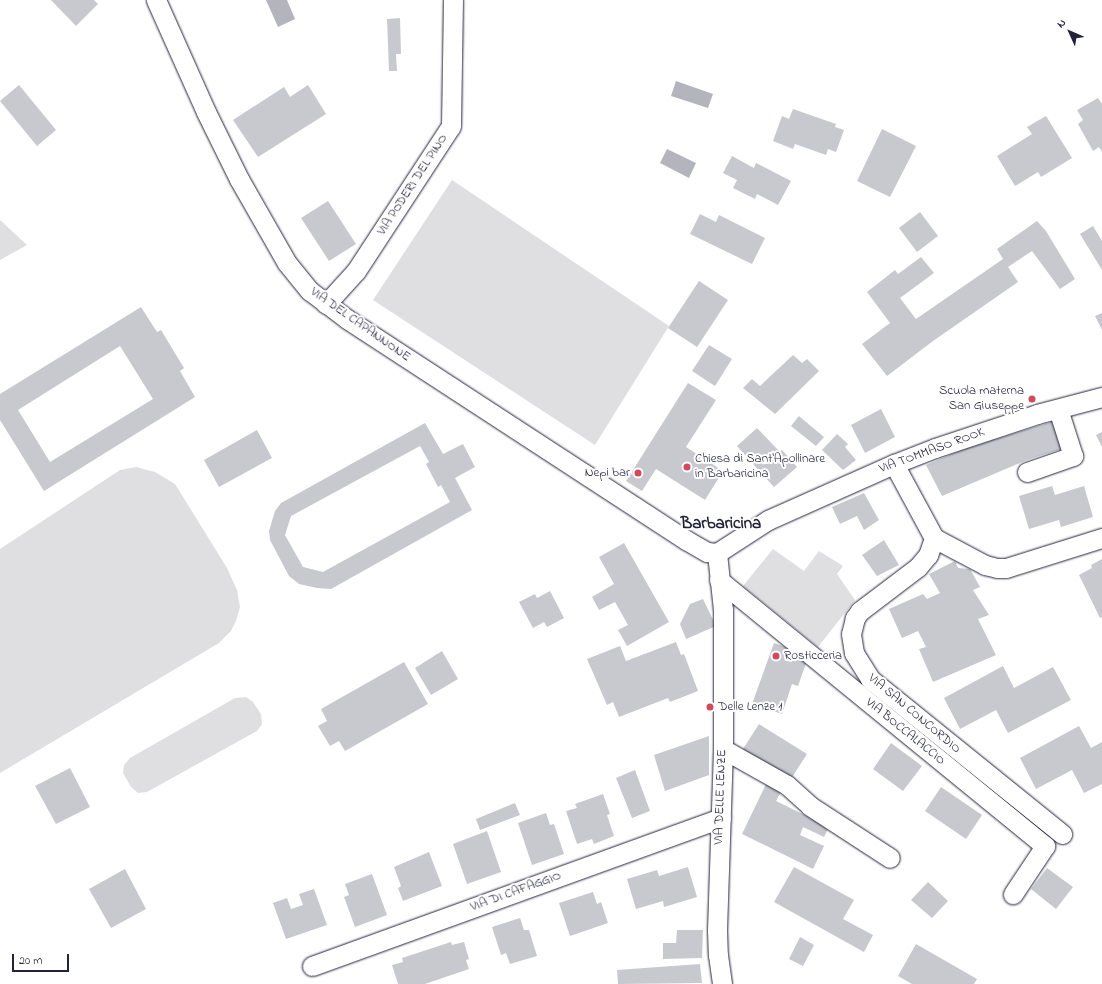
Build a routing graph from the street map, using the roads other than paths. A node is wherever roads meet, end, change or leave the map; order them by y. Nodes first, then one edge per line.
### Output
1 (156, 0) edge
2 (453, 0) edge
3 (326, 304) junction
4 (1102, 397) edge
5 (1058, 409) junction
6 (894, 464) junction
7 (1027, 472) dead end
8 (934, 538) junction
9 (1102, 538) edge
10 (717, 553) junction
11 (720, 580) junction
12 (723, 749) junction
13 (721, 818) junction
14 (1062, 834) dead end
15 (890, 858) dead end
16 (1013, 894) dead end
17 (312, 966) dead end
18 (722, 984) edge

1 - 3 street, VIA DEL CAPANNONE
2 - 3 street, VIA PODERI DEL PINO
3 - 10 street, VIA DEL CAPANNONE
4 - 5 street, VIA TOMMASO ROOK
5 - 6 street, VIA TOMMASO ROOK
5 - 7 street
6 - 8 street
6 - 10 street, VIA TOMMASO ROOK
8 - 9 street
8 - 14 street, VIA SAN CONCORDIO
10 - 11 street, VIA DELLE LENZE
11 - 12 street, VIA DELLE LENZE
11 - 16 street, VIA BOCCALACCIO
12 - 13 street, VIA DELLE LENZE
12 - 15 street
13 - 17 street, VIA DI CAFAGGIO
13 - 18 street, VIA DELLE LENZE

